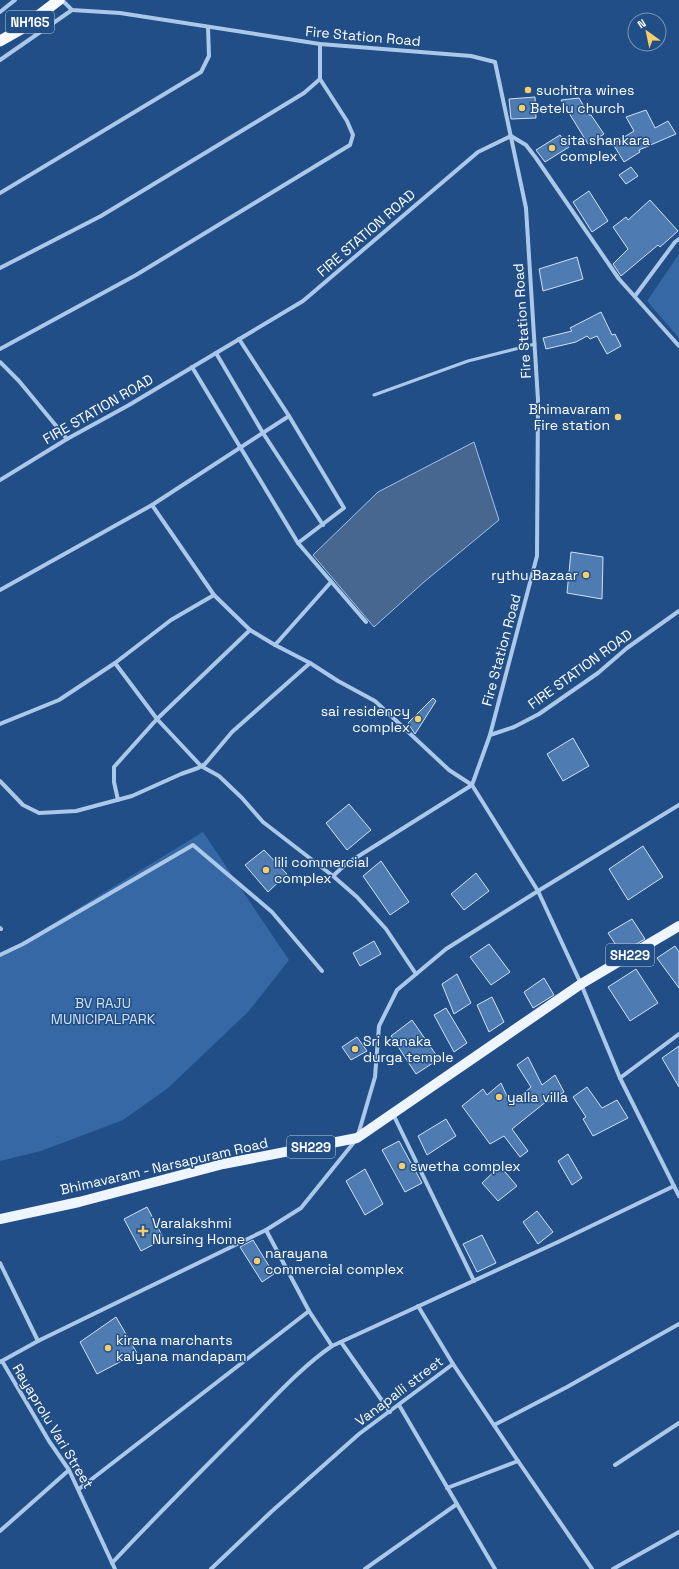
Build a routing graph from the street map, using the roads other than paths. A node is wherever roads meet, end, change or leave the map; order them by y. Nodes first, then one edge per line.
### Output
1 (15, 0) edge
2 (59, 0) edge
3 (62, 0) edge
4 (72, 10) junction
5 (0, 12) edge
6 (208, 27) junction
7 (0, 42) edge
8 (320, 44) junction
9 (0, 60) edge
10 (320, 79) junction
11 (511, 136) junction
12 (0, 193) edge
13 (679, 239) edge
14 (0, 268) edge
15 (634, 296) junction
16 (239, 340) junction
17 (534, 344) junction
18 (679, 346) edge
19 (0, 349) edge
20 (216, 352) junction
21 (0, 362) edge
22 (192, 367) junction
23 (374, 395) dead end
24 (289, 416) junction
25 (263, 433) junction
26 (67, 439) junction
27 (239, 447) junction
28 (0, 480) edge
29 (152, 504) junction
30 (323, 525) junction
31 (298, 543) junction
32 (331, 582) junction
33 (0, 590) edge
34 (214, 595) junction
35 (679, 611) edge
36 (366, 622) dead end
37 (250, 630) junction
38 (275, 646) junction
39 (115, 663) junction
40 (310, 664) junction
41 (157, 719) junction
42 (0, 724) edge
43 (490, 735) junction
44 (201, 766) junction
45 (0, 781) edge
46 (472, 785) junction
47 (118, 800) junction
48 (679, 805) edge
49 (334, 876) junction
50 (538, 890) junction
51 (679, 926) edge
52 (0, 954) edge
53 (322, 971) dead end
54 (416, 974) junction
55 (581, 984) junction
56 (679, 1034) edge
57 (620, 1078) junction
58 (392, 1114) junction
59 (357, 1138) junction
60 (674, 1186) junction
61 (679, 1196) edge
62 (0, 1219) edge
63 (266, 1230) junction
64 (0, 1263) edge
65 (474, 1281) junction
66 (418, 1306) junction
67 (309, 1312) junction
68 (679, 1324) edge
69 (38, 1341) junction
70 (341, 1342) junction
71 (332, 1346) junction
72 (1, 1361) edge
73 (453, 1364) junction
74 (399, 1405) junction
75 (390, 1412) junction
76 (679, 1423) edge
77 (494, 1425) junction
78 (518, 1461) junction
79 (615, 1465) dead end
80 (69, 1470) junction
81 (447, 1488) junction
82 (79, 1489) junction
83 (457, 1504) junction
84 (0, 1531) edge
85 (679, 1532) edge
86 (112, 1563) junction
87 (115, 1569) edge
88 (211, 1569) edge
89 (365, 1569) edge
90 (495, 1569) edge
91 (592, 1569) edge
92 (613, 1569) edge

1 - 5 street
2 - 7 highway, NH165
3 - 4 street
4 - 6 street, Fire Station Road
4 - 9 street
6 - 8 street, Fire Station Road
6 - 12 street
8 - 10 street
8 - 11 street, Fire Station Road
10 - 14 street
10 - 19 street
11 - 15 street
11 - 16 street, FIRE STATION ROAD
11 - 17 street, Fire Station Road
13 - 15 street
15 - 18 street
16 - 20 street, FIRE STATION ROAD
16 - 24 street
17 - 23 lane
17 - 43 street, Fire Station Road
20 - 22 street, FIRE STATION ROAD
20 - 25 street
21 - 26 street
22 - 26 street, FIRE STATION ROAD
22 - 27 street
24 - 25 street
24 - 30 street
25 - 27 street
25 - 30 street
26 - 28 street, FIRE STATION ROAD
27 - 29 street
27 - 31 street
29 - 33 street
29 - 34 street
30 - 31 street
31 - 32 street
32 - 36 street
32 - 38 street
34 - 37 street
34 - 39 street
35 - 43 street, FIRE STATION ROAD
37 - 38 street
37 - 41 street
38 - 40 street
39 - 41 street
39 - 42 street
40 - 44 street
40 - 46 street
41 - 44 street
41 - 47 street
43 - 46 street, Fire Station Road
44 - 47 street
44 - 49 street
45 - 47 street
46 - 49 street
46 - 50 street
48 - 50 street
49 - 54 street
50 - 54 street
50 - 55 street
51 - 55 main road, Bhimavaram - Narsapuram Road / SH229
52 - 53 street
54 - 59 street
55 - 57 street
55 - 58 main road, Bhimavaram - Narsapuram Road / SH229
56 - 57 street
57 - 60 street
58 - 59 main road, Bhimavaram - Narsapuram Road / SH229
58 - 65 street
59 - 62 main road, Bhimavaram - Narsapuram Road / SH229
59 - 63 street
60 - 61 street
60 - 65 street
63 - 67 street
63 - 69 street
64 - 69 street
65 - 66 street
66 - 70 street
66 - 73 street
67 - 71 street
67 - 82 street
68 - 77 street
69 - 72 street
70 - 71 street
70 - 75 street
71 - 86 street
72 - 80 street, Rayaprolu Vari Street
73 - 74 street, Vanapalli street
73 - 77 street, Vanapalli street
74 - 75 street, Vanapalli street
74 - 81 street
75 - 88 street, Vanapalli street
76 - 79 street
77 - 78 street, Vanapalli street
78 - 81 street
78 - 91 street, Vanapalli street
80 - 82 street, Rayaprolu Vari Street
80 - 84 street
81 - 83 street
82 - 86 street, Rayaprolu Vari Street
83 - 89 street
83 - 90 street
85 - 92 street
86 - 87 street, Rayaprolu Vari Street

